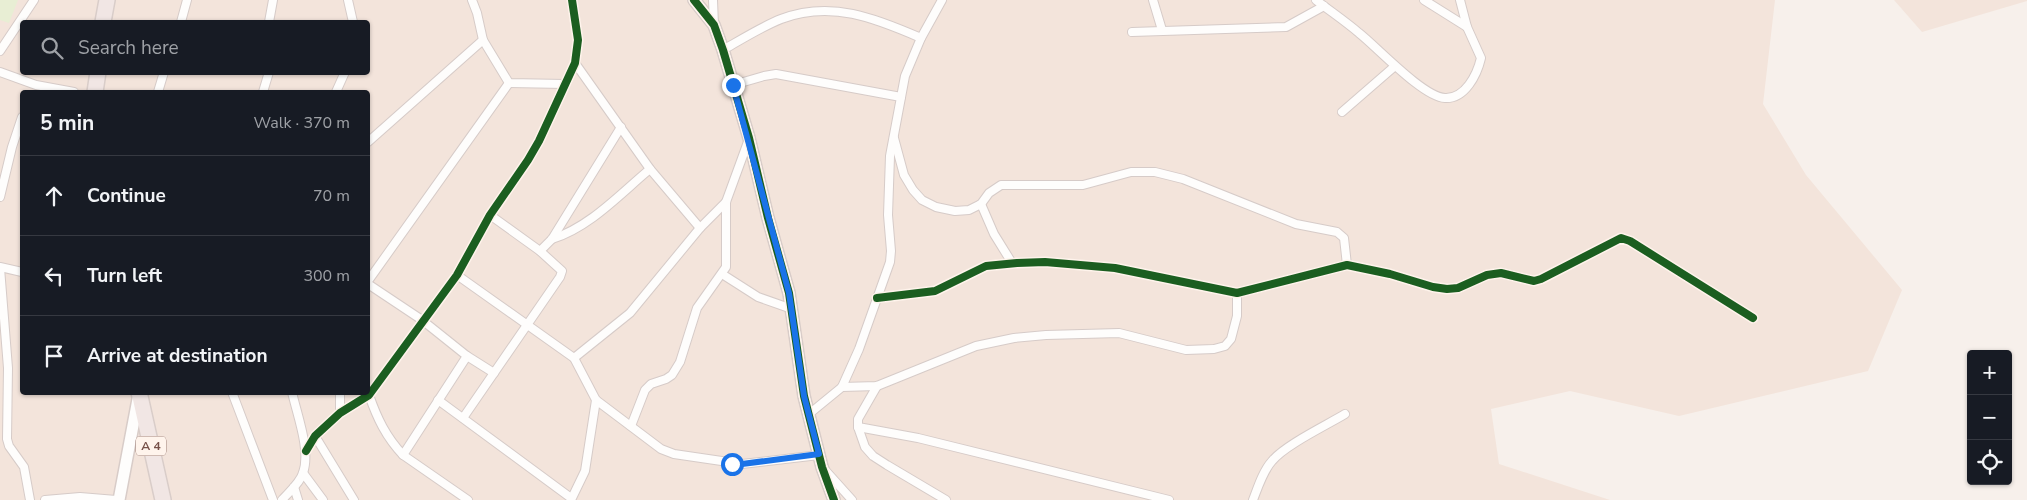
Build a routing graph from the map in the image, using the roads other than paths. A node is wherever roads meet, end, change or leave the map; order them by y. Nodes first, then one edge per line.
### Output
1 (34, 0) edge
2 (107, 0) edge
3 (187, 0) edge
4 (273, 0) edge
5 (348, 0) edge
6 (472, 0) edge
7 (572, 0) edge
8 (694, 0) edge
9 (713, 0) edge
10 (942, 0) edge
11 (1153, 0) edge
12 (1316, 0) edge
13 (1424, 0) edge
14 (1460, 0) edge
15 (1324, 6) junction
16 (21, 20) edge
17 (103, 20) edge
18 (182, 20) edge
19 (269, 20) edge
20 (352, 20) edge
21 (20, 21) edge
22 (714, 25) junction
23 (1467, 27) junction
24 (1162, 30) junction
25 (1132, 32) dead end
26 (921, 38) junction
27 (483, 40) junction
28 (723, 50) junction
29 (0, 51) edge
30 (575, 63) junction
31 (1395, 66) junction
32 (0, 72) edge
33 (98, 75) edge
34 (163, 75) edge
35 (268, 75) edge
36 (344, 75) edge
37 (509, 83) junction
38 (565, 84) junction
39 (733, 85) junction
40 (35, 89) edge
41 (48, 90) edge
42 (96, 90) edge
43 (159, 90) edge
44 (264, 90) edge
45 (337, 90) edge
46 (901, 97) junction
47 (1342, 112) dead end
48 (20, 124) edge
49 (621, 127) junction
50 (749, 138) junction
51 (894, 138) junction
52 (370, 140) edge
53 (650, 169) junction
54 (0, 198) edge
55 (726, 202) junction
56 (981, 204) junction
57 (490, 215) junction
58 (700, 228) junction
59 (552, 239) junction
60 (540, 251) junction
61 (1012, 263) junction
62 (1347, 265) junction
63 (0, 267) edge
64 (20, 272) edge
65 (722, 274) junction
66 (457, 275) junction
67 (370, 279) edge
68 (370, 283) edge
69 (1237, 293) junction
70 (876, 298) junction
71 (792, 309) junction
72 (1753, 318) dead end
73 (422, 320) junction
74 (528, 324) junction
75 (468, 356) junction
76 (574, 358) junction
77 (494, 373) junction
78 (877, 386) junction
79 (842, 387) junction
80 (370, 394) edge
81 (139, 395) edge
82 (139, 395) edge
83 (233, 395) edge
84 (293, 395) edge
85 (340, 395) edge
86 (369, 395) joint
87 (438, 400) junction
88 (596, 400) junction
89 (4, 413) edge
90 (340, 413) junction
91 (809, 414) junction
92 (1345, 414) dead end
93 (463, 418) junction
94 (630, 426) junction
95 (858, 428) junction
96 (314, 436) junction
97 (306, 451) junction
98 (819, 454) junction
99 (402, 455) junction
100 (822, 467) junction
101 (303, 473) junction
102 (294, 488) junction
103 (571, 499) edge
104 (30, 500) edge
105 (45, 500) edge
106 (118, 500) edge
107 (163, 500) edge
108 (273, 500) edge
109 (282, 500) edge
110 (298, 500) edge
111 (323, 500) edge
112 (354, 500) edge
113 (468, 500) edge
114 (834, 500) edge
115 (852, 500) edge
116 (946, 500) edge
117 (1168, 500) edge
118 (1254, 500) edge

1 - 16 street
2 - 17 highway
3 - 18 street
4 - 19 street
5 - 20 street
6 - 27 street
7 - 30 street
8 - 22 street
9 - 22 street
10 - 26 street
11 - 24 street
12 - 15 street
13 - 23 street
14 - 23 street
15 - 24 street
15 - 31 street
21 - 29 street
22 - 28 street
23 - 31 street
24 - 25 street
26 - 28 street
26 - 46 street
27 - 37 street
27 - 52 street
28 - 39 street
30 - 38 street
30 - 49 street
31 - 47 street
32 - 40 street
33 - 42 highway
34 - 43 street
35 - 44 street
36 - 45 street
37 - 38 street
37 - 67 street
38 - 57 street
39 - 46 street
39 - 50 street
40 - 41 street
46 - 51 street
48 - 54 street
49 - 53 street
49 - 59 street
50 - 55 street
50 - 71 street
51 - 56 street
51 - 70 street
53 - 58 street
53 - 59 street
55 - 58 street
55 - 65 street
56 - 61 street
56 - 62 street
57 - 60 street
57 - 66 street
58 - 76 street
59 - 60 street
60 - 74 street
61 - 69 street
61 - 70 street
62 - 69 street
62 - 72 street
63 - 64 street
63 - 89 street
65 - 71 street
65 - 94 street
66 - 73 street
66 - 74 street
68 - 73 street
69 - 78 street
70 - 79 street
71 - 91 street
73 - 75 street
73 - 80 street
74 - 76 street
74 - 77 street
75 - 77 street
75 - 87 street
76 - 88 street
77 - 93 street
78 - 79 street
78 - 95 street
79 - 91 street
81 - 106 street
82 - 107 highway, A 4
83 - 108 street
84 - 97 street
85 - 90 street
86 - 90 street
86 - 99 street
87 - 93 street
87 - 99 street
88 - 94 street
88 - 103 street
89 - 104 street
90 - 96 street
91 - 98 street
92 - 118 street
93 - 103 street
94 - 98 street
95 - 116 street
95 - 117 street
96 - 97 street
96 - 112 street
97 - 101 street
98 - 100 street
99 - 113 street
100 - 114 street
100 - 115 street
101 - 102 street
101 - 111 street
102 - 109 street
102 - 110 street
105 - 106 street

